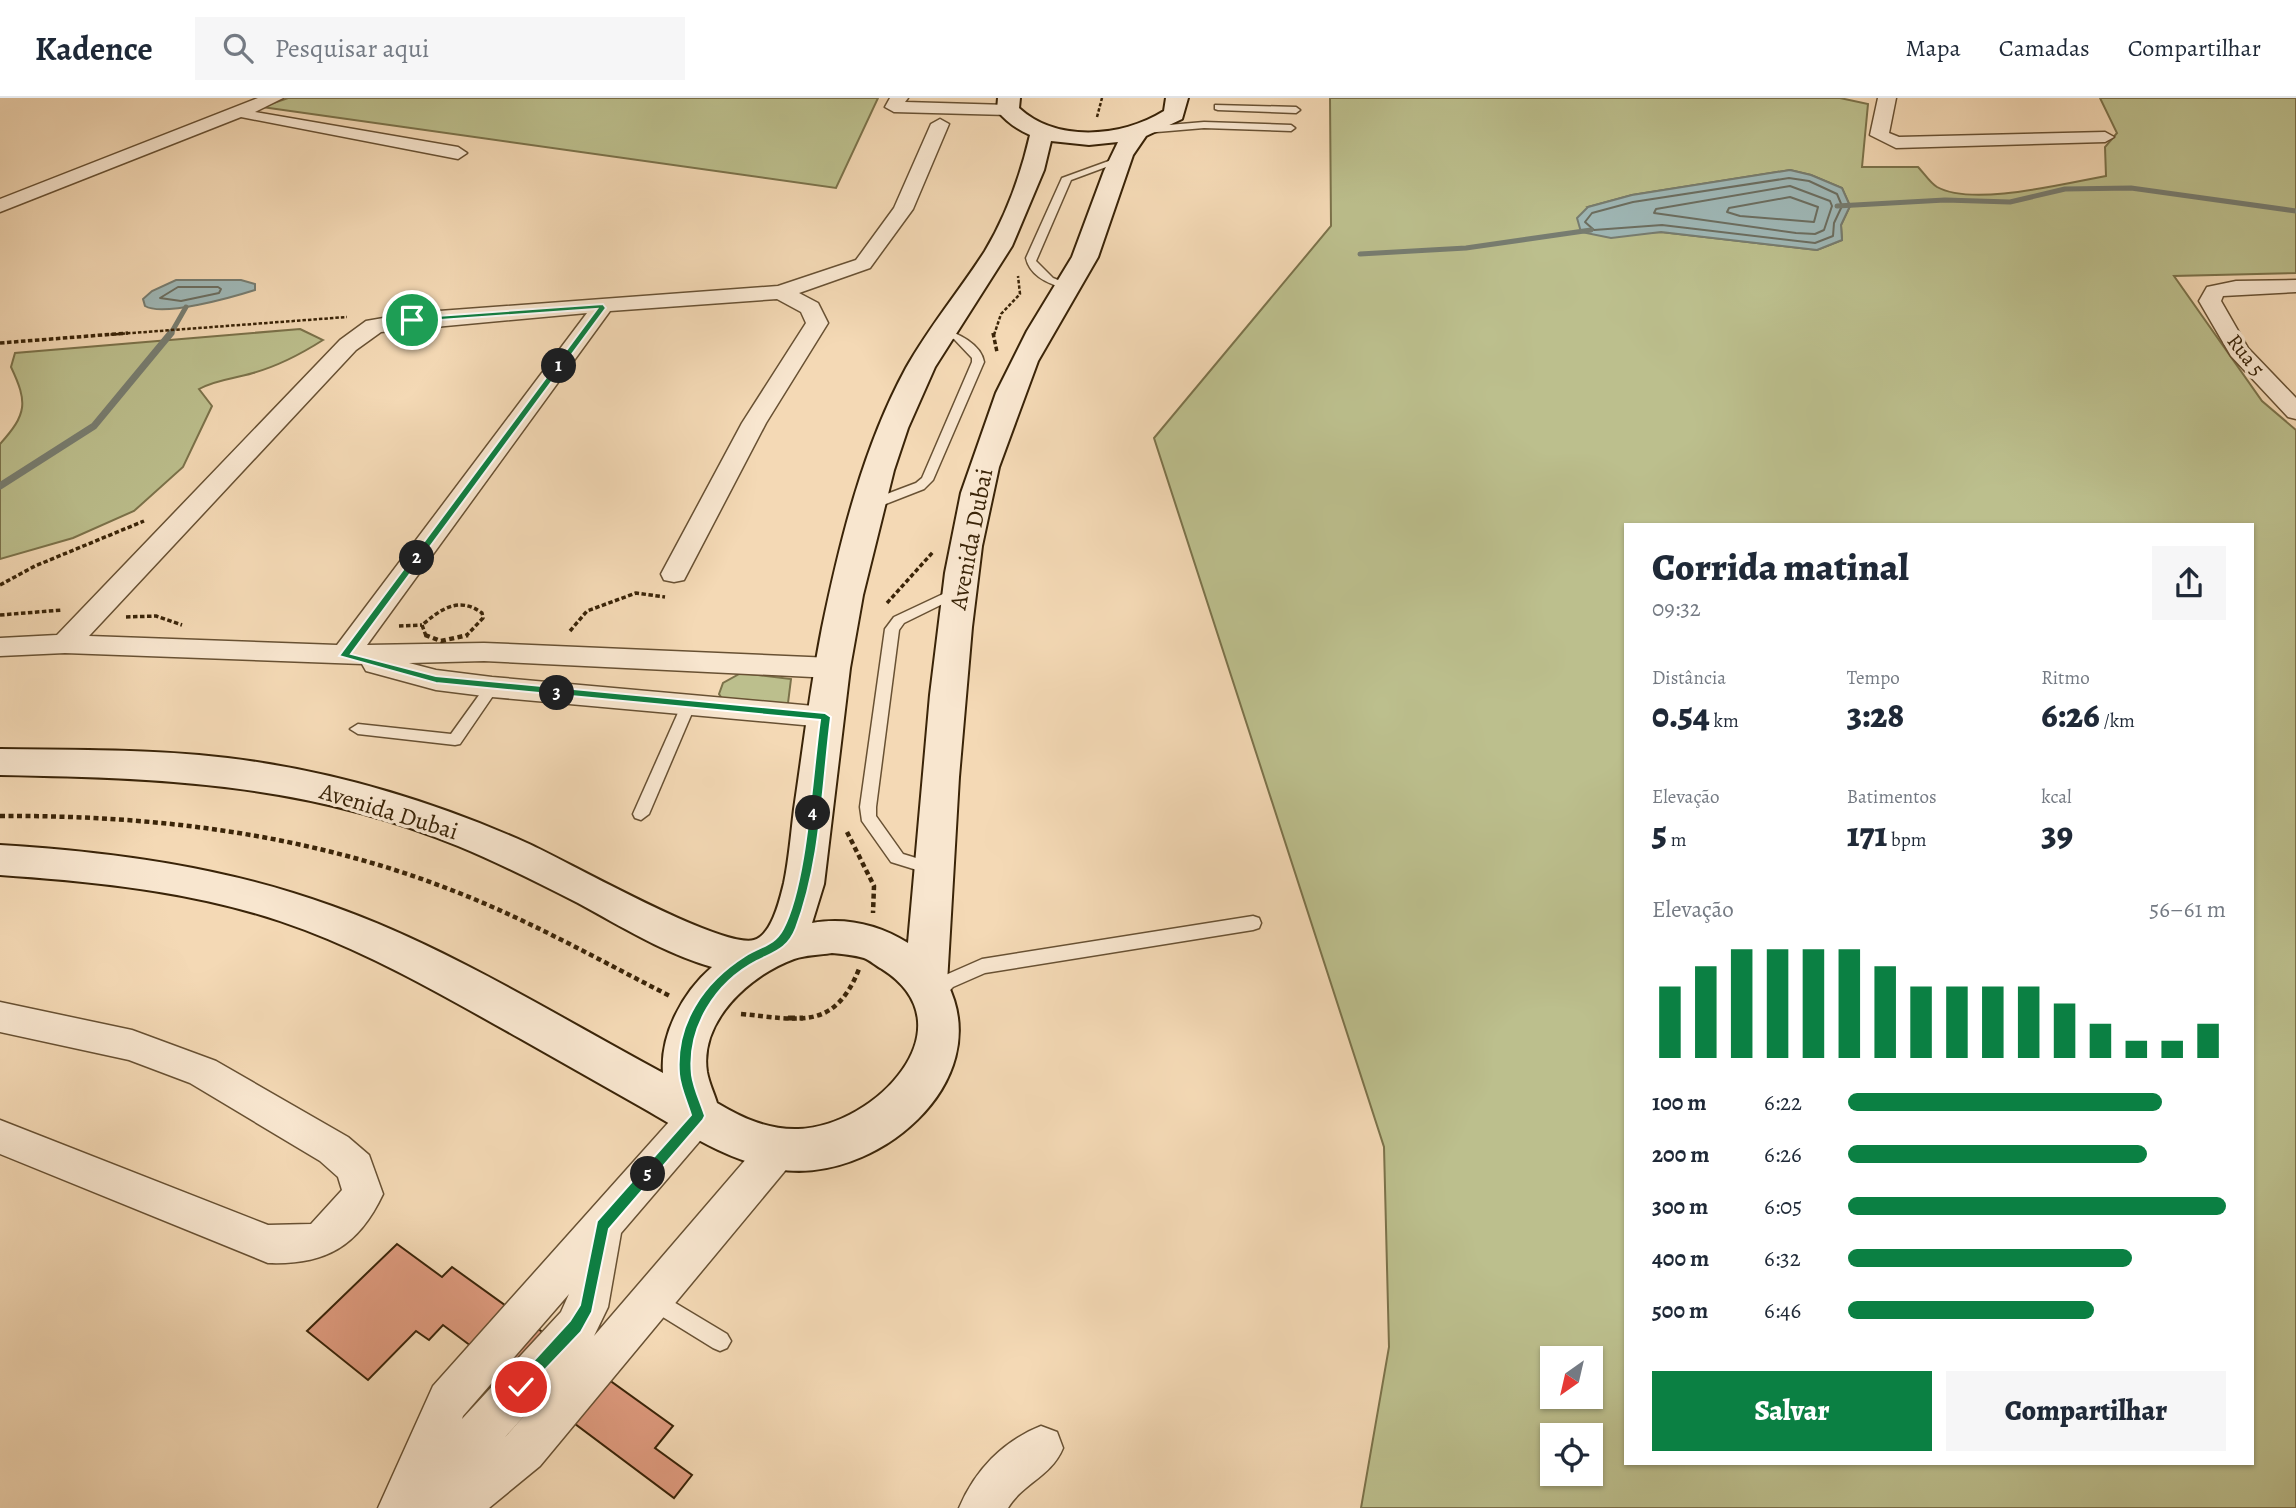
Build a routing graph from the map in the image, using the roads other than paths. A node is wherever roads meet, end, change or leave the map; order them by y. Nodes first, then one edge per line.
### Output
1 (274, 98) edge
2 (899, 98) edge
3 (1177, 98) edge
4 (1887, 98) edge
5 (1261, 103) edge
6 (1009, 104) edge
7 (1218, 107) dead end
8 (243, 108) junction
9 (1296, 110) dead end
10 (940, 124) dead end
11 (1257, 127) junction
12 (1291, 128) dead end
13 (1142, 131) junction
14 (1042, 132) junction
15 (2105, 137) dead end
16 (458, 153) dead end
17 (1120, 160) junction
18 (0, 206) edge
19 (863, 264) junction
20 (1068, 286) junction
21 (2296, 286) edge
22 (781, 292) junction
23 (603, 306) junction
24 (817, 323) junction
25 (942, 332) junction
26 (2294, 409) edge
27 (868, 506) junction
28 (674, 574) road end
29 (960, 590) junction
30 (65, 644) junction
31 (0, 647) edge
32 (345, 656) junction
33 (832, 668) junction
34 (492, 687) junction
35 (688, 706) junction
36 (825, 717) junction
37 (358, 729) dead end
38 (0, 762) edge
39 (641, 814) dead end
40 (0, 860) edge
41 (933, 869) junction
42 (1253, 923) dead end
43 (764, 953) junction
44 (930, 990) junction
45 (0, 1017) edge
46 (698, 1116) junction
47 (0, 1137) edge
48 (780, 1148) junction
49 (602, 1226) junction
50 (652, 1298) junction
51 (720, 1341) dead end
52 (1041, 1448) dead end
53 (415, 1489) edge
54 (401, 1508) edge
55 (453, 1508) edge
56 (982, 1508) edge

1 - 8 street
2 - 6 street
3 - 13 street, Avenida Dubai
4 - 15 street
5 - 7 lane
5 - 9 lane
5 - 11 lane
6 - 14 street, Avenida Dubai
8 - 16 street
8 - 18 street
10 - 19 street
11 - 12 lane
11 - 13 lane
13 - 14 street, Avenida Dubai
13 - 17 street, Avenida Dubai
14 - 25 street, Avenida Dubai
17 - 20 street, Avenida Dubai
17 - 20 lane
19 - 22 street
19 - 24 street
20 - 29 street, Avenida Dubai
21 - 26 street, Rua 5
22 - 23 street
22 - 24 street
23 - 30 street
23 - 32 street
24 - 28 street
25 - 27 street, Avenida Dubai
25 - 27 lane
27 - 33 street, Avenida Dubai
29 - 41 street, Avenida Dubai
29 - 41 lane
30 - 31 street
30 - 32 street
32 - 33 street
32 - 34 street
33 - 36 street, Avenida Dubai
34 - 35 street
34 - 37 lane
35 - 36 street
35 - 39 lane
36 - 43 street, Avenida Dubai
38 - 43 street, Avenida Dubai
40 - 46 street, Avenida Dubai
41 - 44 street, Avenida Dubai
42 - 44 lane
43 - 44 street, Avenida Dubai
43 - 46 street, Avenida Dubai
44 - 48 street, Avenida Dubai
45 - 47 street
46 - 48 street, Avenida Dubai
46 - 49 street
48 - 50 street
49 - 53 street
49 - 53 street
50 - 51 lane
50 - 55 street
52 - 56 street
53 - 54 street

